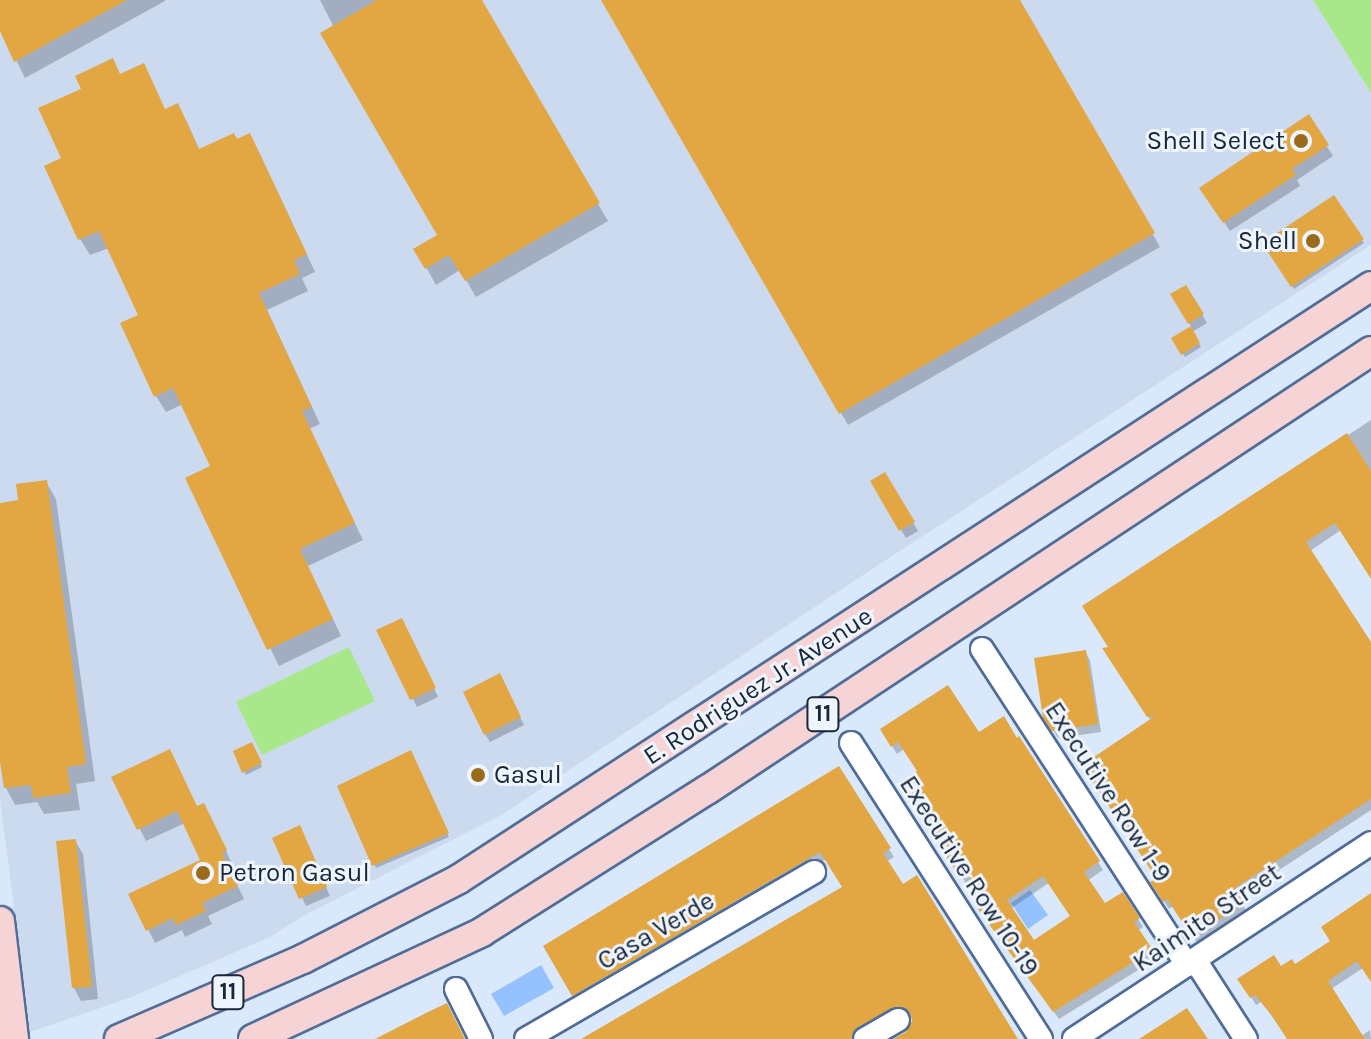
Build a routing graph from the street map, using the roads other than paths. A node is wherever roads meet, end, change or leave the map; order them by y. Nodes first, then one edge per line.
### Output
1 (1371, 286) edge
2 (1371, 351) edge
3 (982, 649) dead end
4 (851, 743) dead end
5 (1371, 843) edge
6 (814, 872) dead end
7 (0, 921) edge
8 (1191, 962) junction
9 (456, 989) dead end
10 (898, 1020) dead end
11 (14, 1039) edge
12 (119, 1039) edge
13 (253, 1039) edge
14 (481, 1039) edge
15 (526, 1039) edge
16 (865, 1039) edge
17 (1041, 1039) edge
18 (1074, 1039) edge
19 (1246, 1039) edge

1 - 12 main road, E. Rodriguez Jr. Avenue / 11
2 - 13 main road, 11
3 - 8 street, Executive Row 1-9
4 - 17 street, Executive Row 10-19
5 - 8 street, Kaimito Street
6 - 15 street, Casa Verde
7 - 11 main road
8 - 18 street, Kaimito Street
8 - 19 street, Executive Row 1-9
9 - 14 street
10 - 16 street

